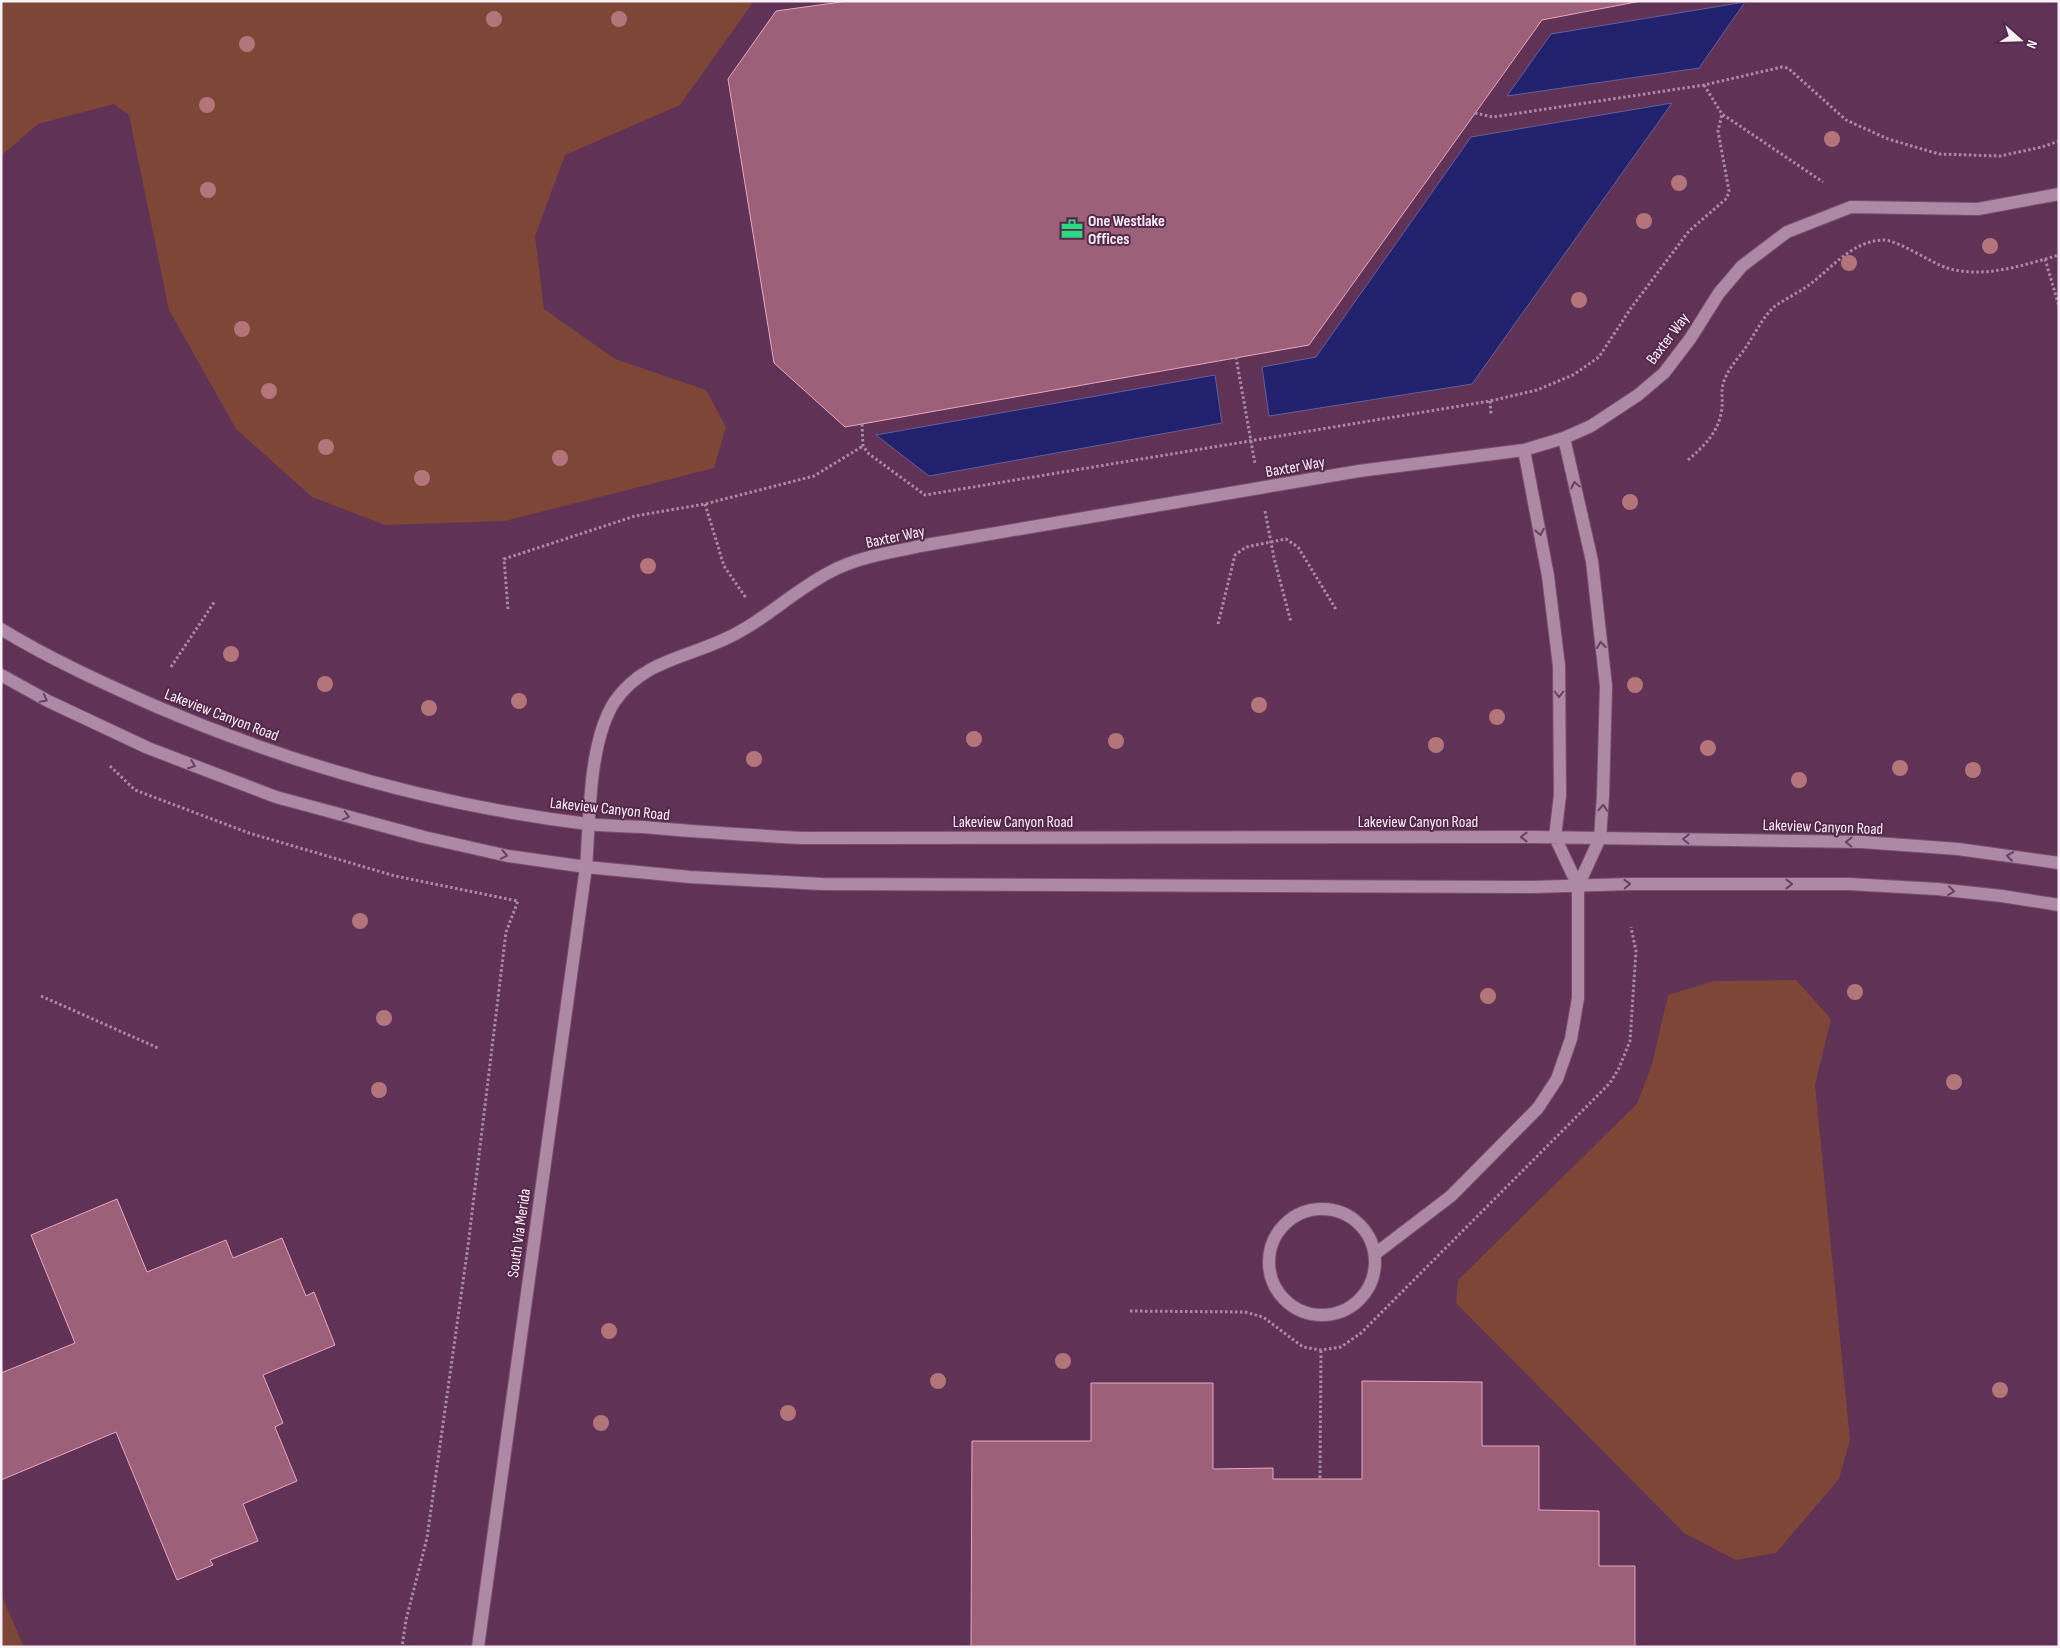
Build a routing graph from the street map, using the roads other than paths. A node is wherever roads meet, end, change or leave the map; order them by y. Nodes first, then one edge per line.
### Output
1 (2059, 194) edge
2 (1564, 438) junction
3 (1524, 450) junction
4 (1, 629) edge
5 (1, 675) edge
6 (589, 824) junction
7 (1555, 837) junction
8 (1600, 838) junction
9 (2059, 863) edge
10 (586, 867) junction
11 (1578, 886) junction
12 (2059, 905) edge
13 (1375, 1254) junction
14 (478, 1647) edge

1 - 2 street, Baxter Way
2 - 3 street, Baxter Way
8 -> 2 street
3 - 6 street, Baxter Way
3 -> 7 street
4 - 6 street, Lakeview Canyon Road
5 -> 10 street
7 -> 6 street, Lakeview Canyon Road
6 - 10 street, South Via Merida
7 - 8 street, Lakeview Canyon Road
7 - 11 street
9 -> 8 street, Lakeview Canyon Road
8 - 11 street
10 - 11 street
10 - 14 street, South Via Merida
11 -> 12 street
11 - 13 street
13 - 13 street

